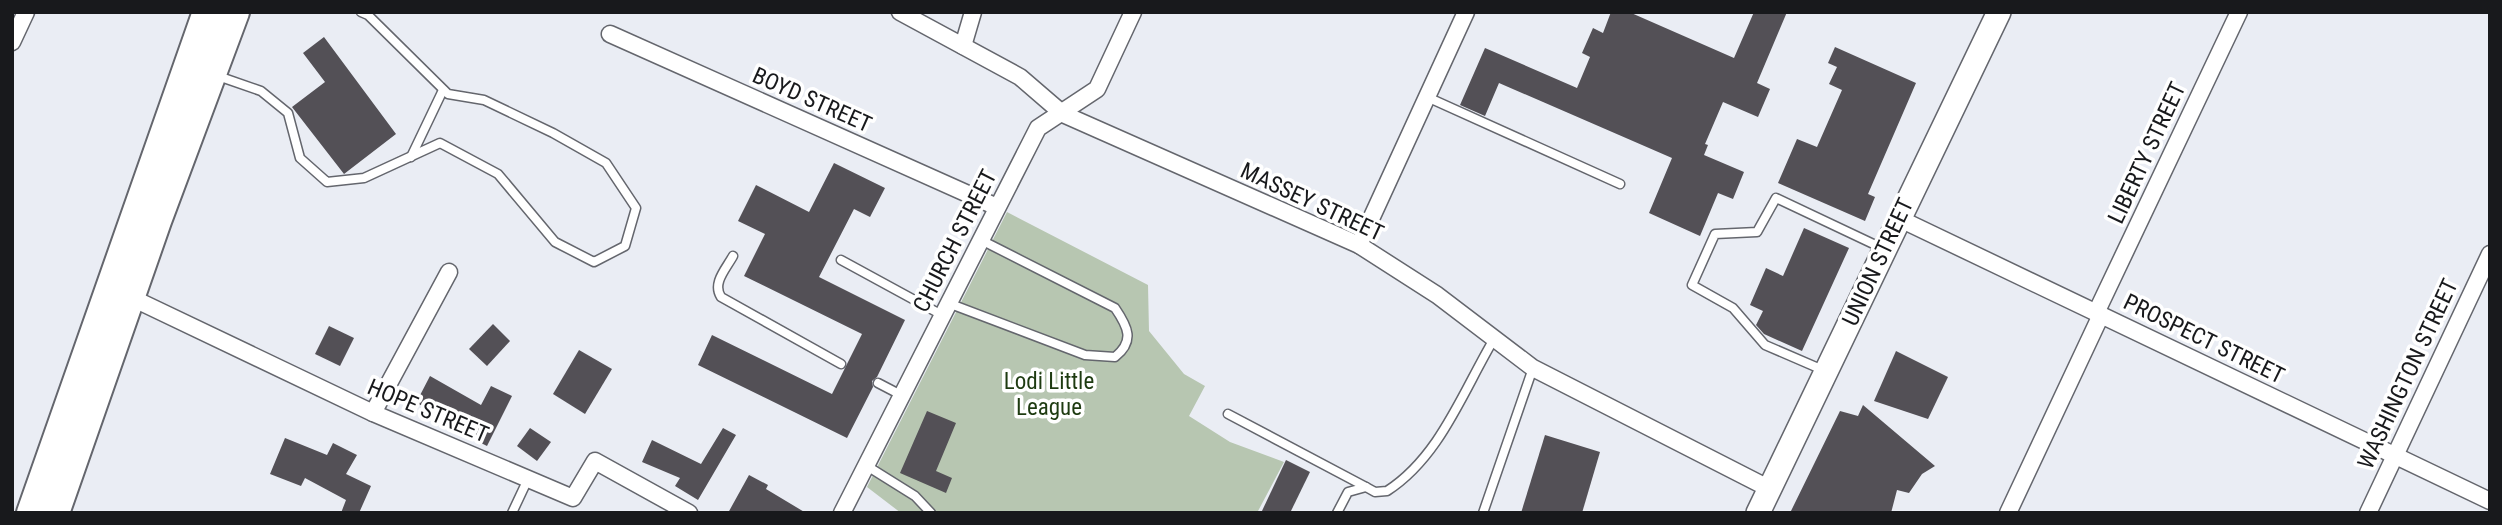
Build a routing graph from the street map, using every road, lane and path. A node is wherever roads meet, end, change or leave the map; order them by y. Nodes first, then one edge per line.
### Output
1 (26, 12) edge
2 (208, 12) edge
3 (234, 12) edge
4 (361, 12) edge
5 (900, 12) edge
6 (973, 12) edge
7 (1133, 12) edge
8 (1466, 12) edge
9 (1999, 12) edge
10 (2239, 12) edge
11 (610, 34) dead end
12 (12, 42) edge
13 (963, 46) junction
14 (211, 74) junction
15 (443, 90) junction
16 (1427, 97) junction
17 (1063, 114) junction
18 (411, 157) junction
19 (1620, 184) dead end
20 (996, 208) junction
21 (1898, 218) junction
22 (981, 239) junction
23 (1359, 245) junction
24 (1884, 249) junction
25 (2490, 254) edge
26 (733, 256) dead end
27 (841, 260) dead end
28 (449, 272) dead end
29 (130, 297) junction
30 (945, 309) junction
31 (2099, 314) junction
32 (1494, 339) junction
33 (841, 364) dead end
34 (1532, 368) junction
35 (1826, 371) junction
36 (878, 383) dead end
37 (901, 395) junction
38 (373, 413) junction
39 (1228, 414) dead end
40 (2395, 456) junction
41 (867, 466) junction
42 (528, 479) junction
43 (1366, 487) junction
44 (1770, 489) junction
45 (2490, 501) edge
46 (30, 513) edge
47 (55, 513) edge
48 (512, 513) edge
49 (689, 513) edge
50 (842, 513) edge
51 (931, 513) edge
52 (1337, 513) edge
53 (1483, 513) edge
54 (1758, 513) edge
55 (2008, 513) edge
56 (2368, 513) edge

1 - 12 street
2 - 46 highway
3 - 14 highway
4 - 15 lane
5 - 13 street, MASSEY STREET
6 - 13 street
7 - 17 street, CHURCH STREET
8 - 16 street
9 - 21 street, UNION STREET
10 - 31 street, LIBERTY STREET
11 - 20 street, BOYD STREET
13 - 17 street, MASSEY STREET
14 - 18 lane
14 - 29 highway
15 - 18 lane
15 - 18 lane
16 - 19 lane
16 - 23 street
17 - 20 street, CHURCH STREET
17 - 23 street, MASSEY STREET
20 - 22 street, CHURCH STREET
21 - 24 street, UNION STREET
21 - 31 street, PROSPECT STREET
22 - 30 street, CHURCH STREET
22 - 30 lane
23 - 32 street, MASSEY STREET
24 - 35 street, UNION STREET
24 - 35 lane
25 - 40 street, WASHINGTON STREET
26 - 33 lane
27 - 30 lane
28 - 38 street
29 - 38 street, HOPE STREET
29 - 47 highway
30 - 37 street, CHURCH STREET
31 - 40 street, PROSPECT STREET
31 - 55 street, LIBERTY STREET
32 - 34 street, MASSEY STREET
32 - 43 lane
34 - 44 street, MASSEY STREET
34 - 53 lane
35 - 44 street, UNION STREET
36 - 37 lane
37 - 41 street, CHURCH STREET
38 - 42 street, HOPE STREET
39 - 43 lane
40 - 45 street, PROSPECT STREET
40 - 56 street, WASHINGTON STREET
41 - 50 street, CHURCH STREET
41 - 51 lane
42 - 48 lane
42 - 49 street, HOPE STREET
43 - 52 lane
44 - 54 street, UNION STREET

